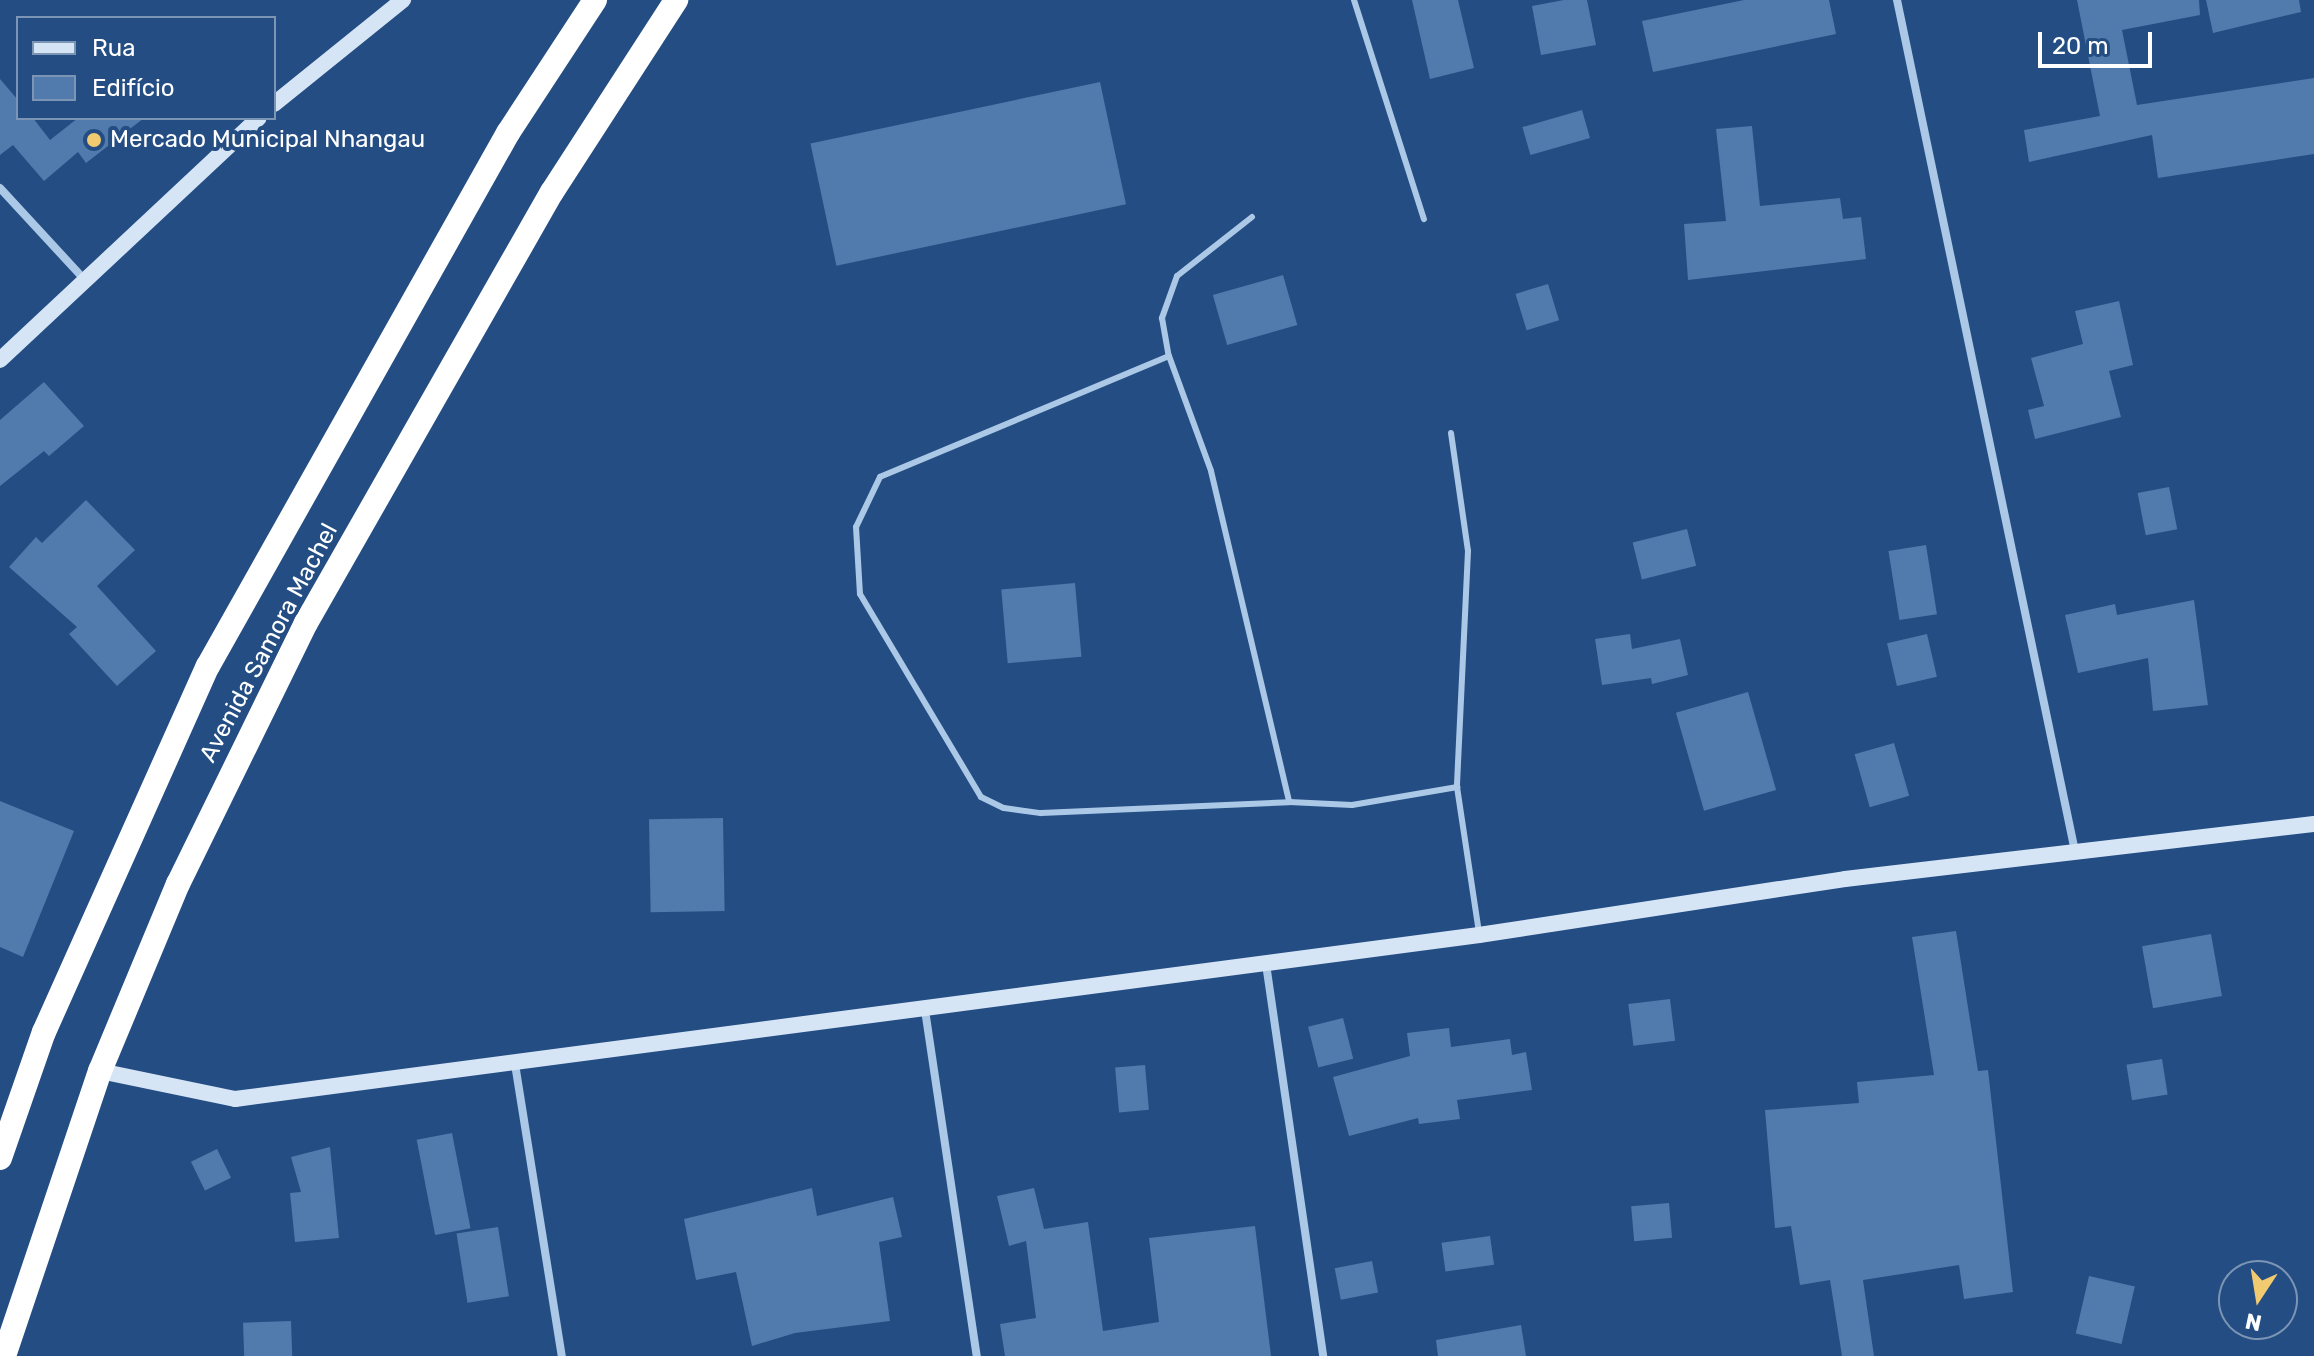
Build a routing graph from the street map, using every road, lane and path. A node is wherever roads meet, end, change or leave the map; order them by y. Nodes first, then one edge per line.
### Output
1 (403, 0) edge
2 (595, 0) edge
3 (676, 0) edge
4 (1354, 0) edge
5 (1897, 0) edge
6 (276, 102) edge
7 (257, 120) edge
8 (0, 188) edge
9 (1252, 217) dead end
10 (1424, 219) dead end
11 (85, 280) junction
12 (1169, 356) junction
13 (0, 360) edge
14 (1451, 433) dead end
15 (1457, 787) junction
16 (1289, 802) junction
17 (2314, 824) edge
18 (2076, 856) junction
19 (1479, 935) junction
20 (1266, 964) junction
21 (925, 1010) junction
22 (515, 1064) junction
23 (100, 1071) junction
24 (0, 1158) edge
25 (4, 1356) edge
26 (562, 1356) edge
27 (977, 1356) edge
28 (1323, 1356) edge

1 - 6 street
2 - 24 highway, Avenida Samora Machel
3 - 23 highway, Avenida Samora Machel
4 - 10 lane
5 - 18 street
7 - 11 street
8 - 11 street
9 - 12 lane
11 - 13 street
12 - 16 lane
12 - 16 lane
14 - 15 lane
15 - 16 lane
15 - 19 lane
17 - 18 street
18 - 19 street
19 - 20 street
20 - 21 street
20 - 28 street
21 - 22 street
21 - 27 street
22 - 23 street
22 - 26 street
23 - 25 highway, Avenida Samora Machel

